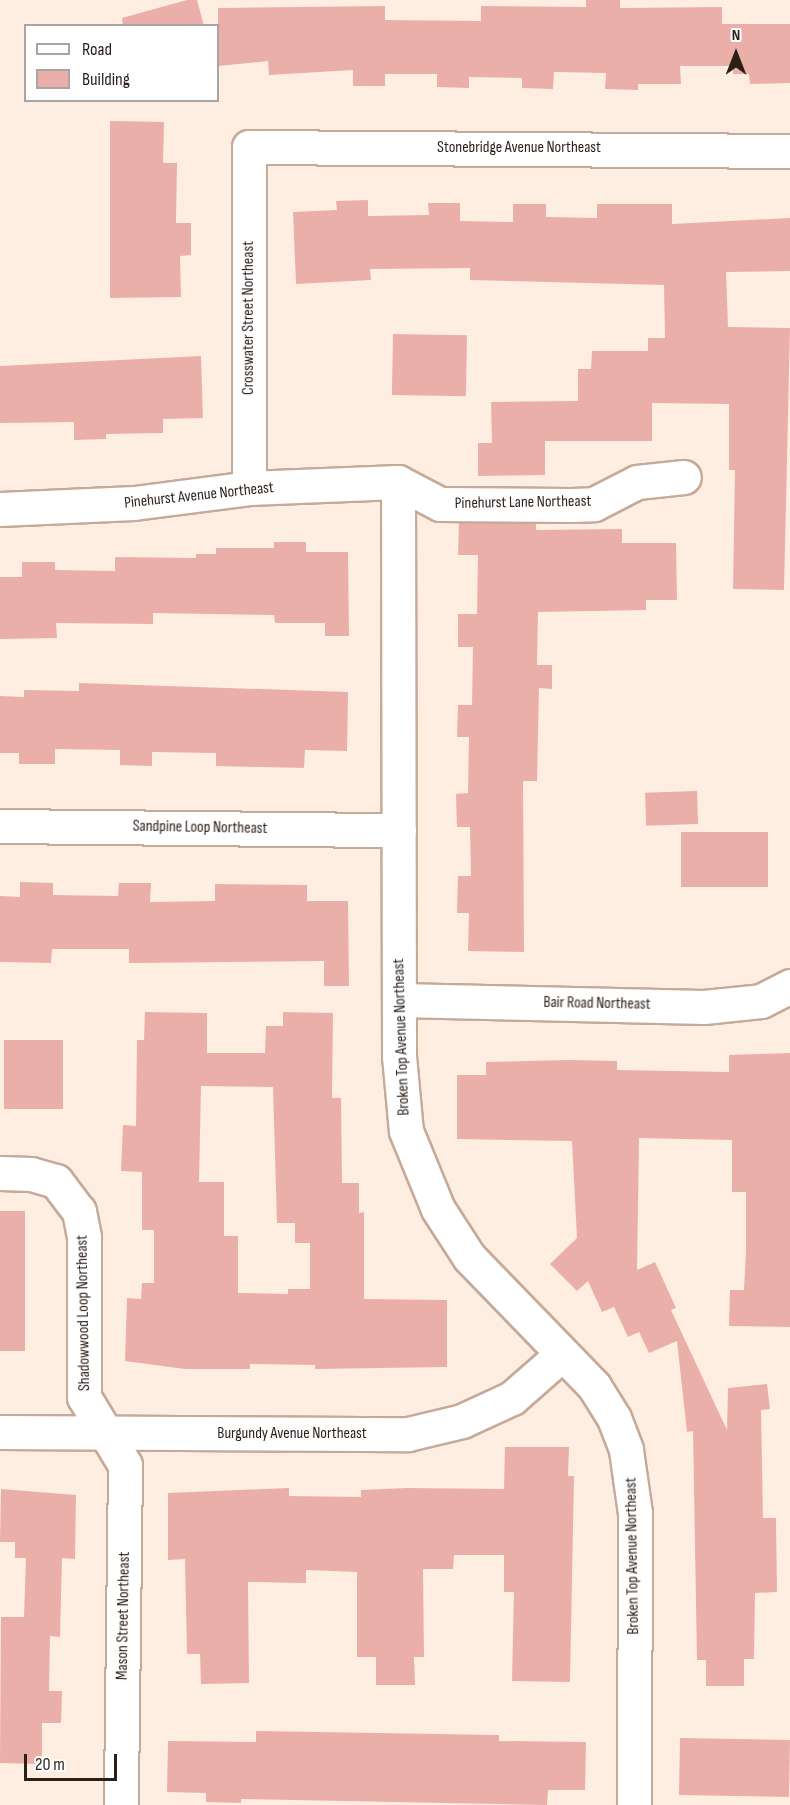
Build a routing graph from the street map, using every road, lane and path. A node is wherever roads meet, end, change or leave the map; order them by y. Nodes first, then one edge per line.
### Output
1 (249, 147) joint
2 (790, 151) edge
3 (684, 477) dead end
4 (398, 482) junction
5 (249, 488) junction
6 (0, 509) edge
7 (0, 826) edge
8 (399, 830) junction
9 (790, 986) edge
10 (400, 1000) junction
11 (0, 1173) edge
12 (562, 1354) junction
13 (0, 1432) edge
14 (105, 1433) junction
15 (122, 1805) edge
16 (634, 1805) edge

1 - 2 street, Stonebridge Avenue Northeast
1 - 5 street, Crosswater Street Northeast
3 - 4 street, Pinehurst Lane Northeast
4 - 5 street, Pinehurst Avenue Northeast
4 - 8 street, Broken Top Avenue Northeast
5 - 6 street, Pinehurst Avenue Northeast
7 - 8 street, Sandpine Loop Northeast
8 - 10 street, Broken Top Avenue Northeast
9 - 10 street, Bair Road Northeast
10 - 12 street, Broken Top Avenue Northeast
11 - 14 street, Shadowwood Loop Northeast
12 - 14 street, Burgundy Avenue Northeast
12 - 16 street, Broken Top Avenue Northeast
13 - 14 street, Burgundy Avenue Northeast
14 - 15 street, Mason Street Northeast

